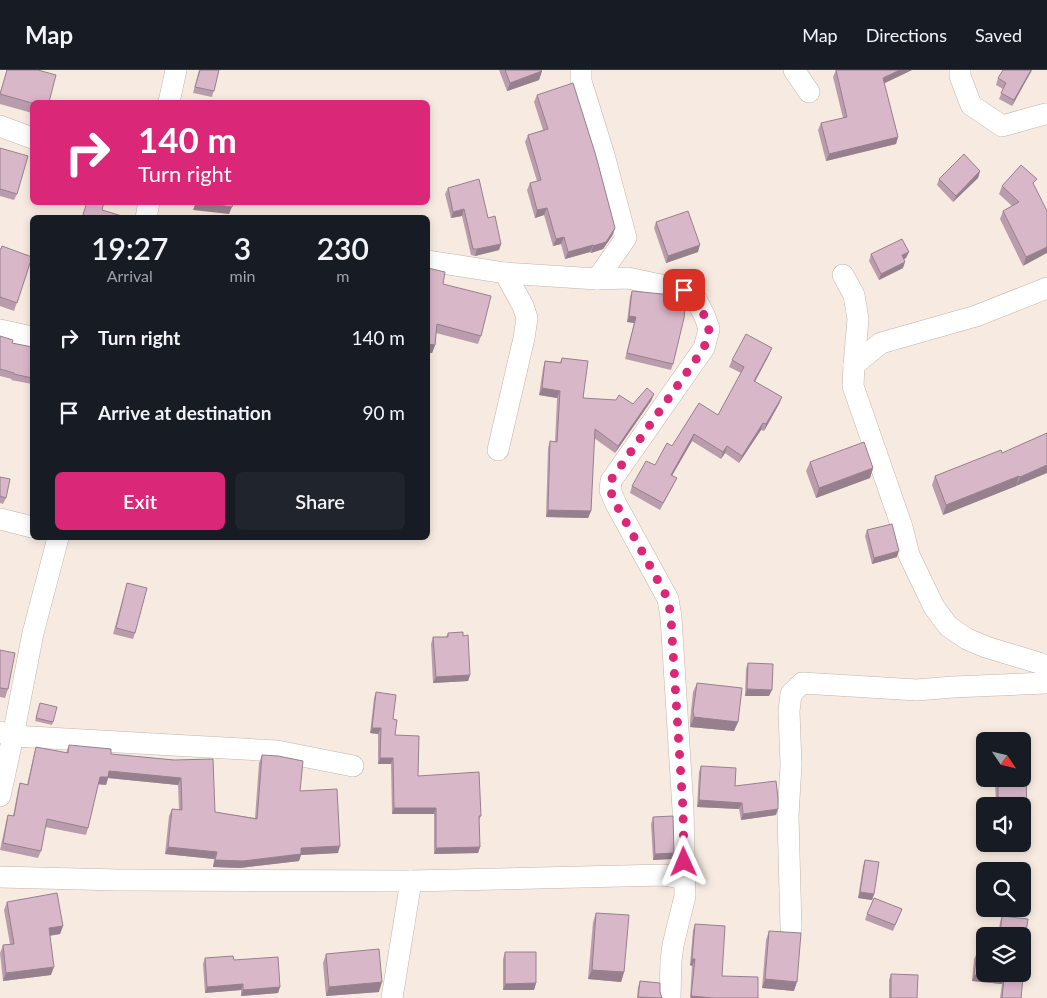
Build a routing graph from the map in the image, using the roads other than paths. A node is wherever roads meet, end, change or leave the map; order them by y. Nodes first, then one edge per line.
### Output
1 (176, 70) edge
2 (581, 70) edge
3 (794, 70) edge
4 (960, 70) edge
5 (809, 92) dead end
6 (169, 100) edge
7 (1047, 114) edge
8 (0, 126) edge
9 (30, 137) edge
10 (616, 252) junction
11 (430, 261) edge
12 (505, 273) junction
13 (843, 275) dead end
14 (628, 278) junction
15 (597, 279) junction
16 (1047, 288) edge
17 (0, 330) edge
18 (30, 337) edge
19 (854, 365) junction
20 (498, 450) dead end
21 (0, 519) edge
22 (30, 526) edge
23 (57, 540) edge
24 (1047, 668) edge
25 (1047, 683) edge
26 (7, 734) edge
27 (353, 766) dead end
28 (0, 796) edge
29 (0, 877) edge
30 (685, 879) junction
31 (411, 881) junction
32 (791, 928) dead end
33 (392, 998) edge
34 (670, 998) edge

1 - 6 street
2 - 10 street
3 - 5 street
4 - 7 street
8 - 9 street
10 - 14 street
10 - 15 street
11 - 12 street
12 - 15 street
12 - 20 street
13 - 19 street
14 - 15 street
14 - 30 street
16 - 19 street
17 - 18 street
19 - 24 street
21 - 22 street
23 - 26 street
25 - 32 street
26 - 27 street
26 - 28 street
29 - 31 street
30 - 31 street
30 - 34 street
31 - 33 street

